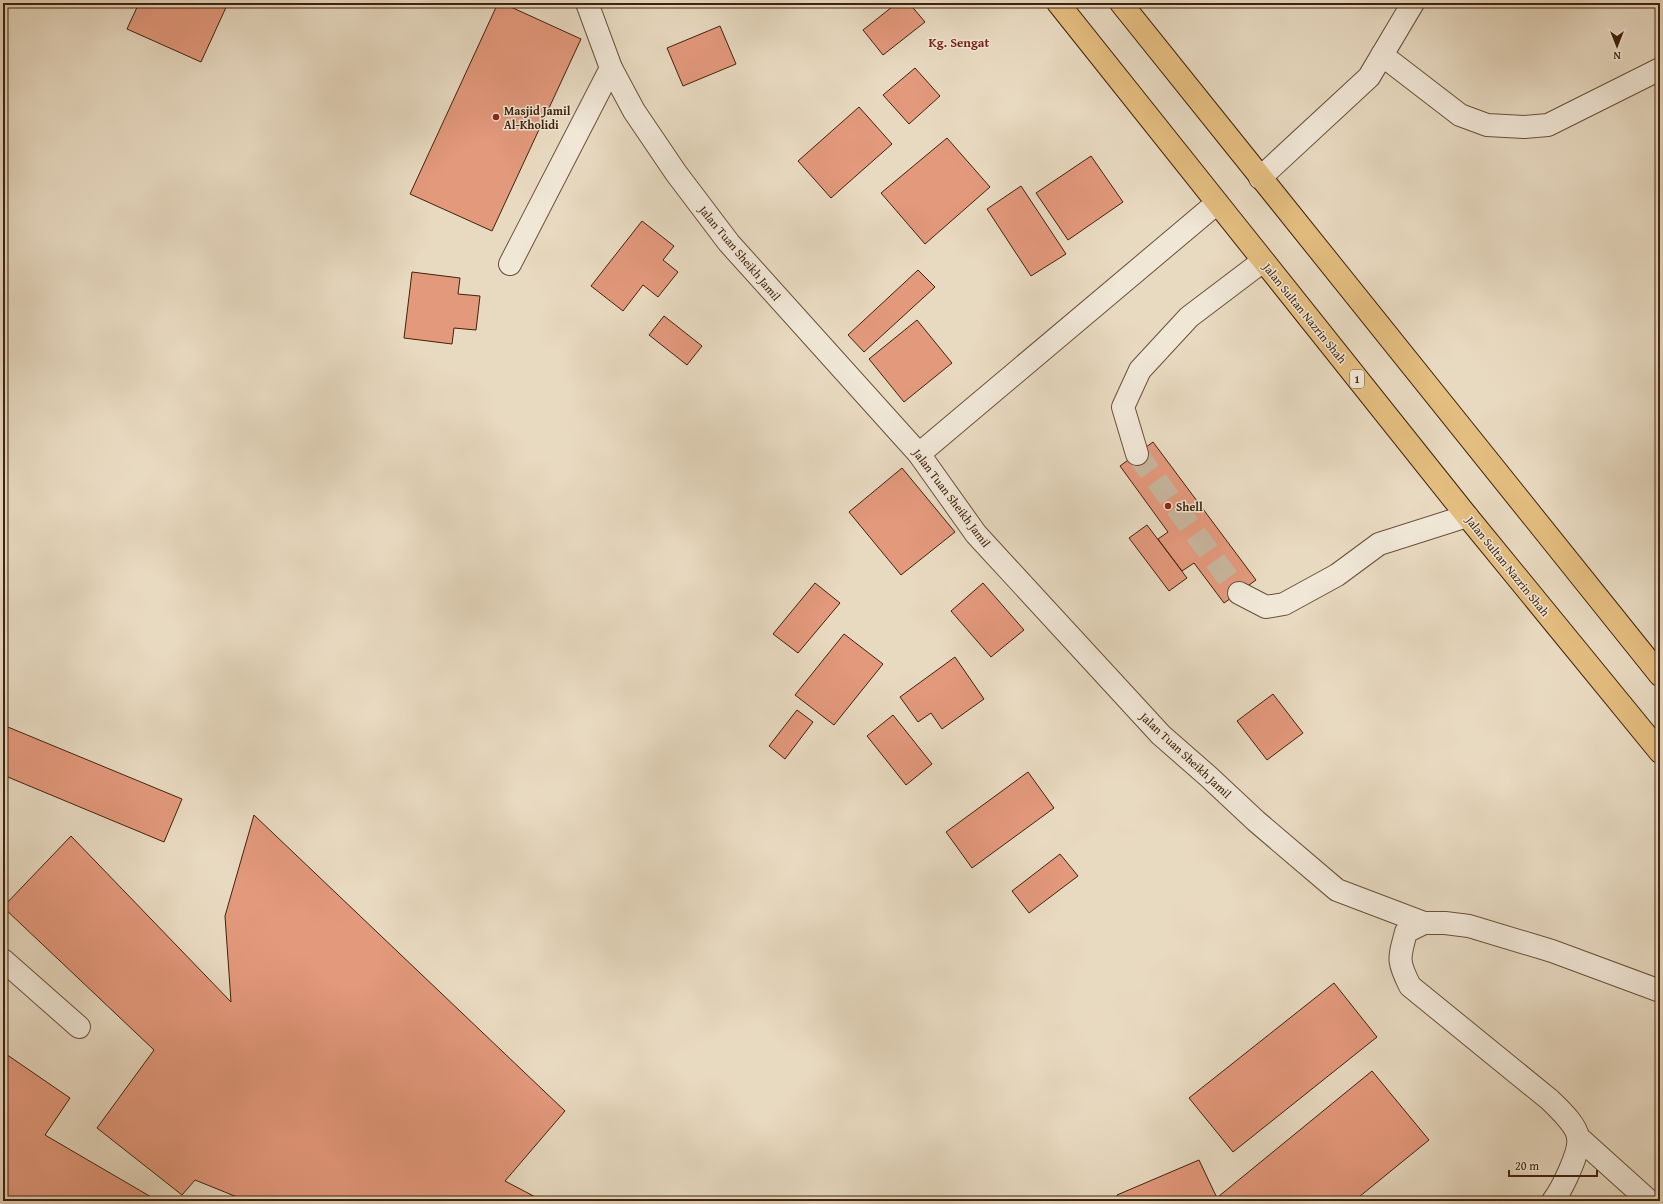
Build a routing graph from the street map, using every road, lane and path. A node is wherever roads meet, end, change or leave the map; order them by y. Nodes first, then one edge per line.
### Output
1 (587, 3) edge
2 (1058, 3) edge
3 (1121, 3) edge
4 (1413, 3) edge
5 (1382, 55) junction
6 (611, 68) junction
7 (1660, 69) edge
8 (1260, 178) junction
9 (1217, 203) junction
10 (1263, 261) junction
11 (510, 264) dead end
12 (919, 454) junction
13 (1137, 454) tunnel mouth
14 (1467, 516) junction
15 (1238, 593) tunnel mouth
16 (1660, 675) edge
17 (1660, 752) edge
18 (1424, 923) junction
19 (3, 960) edge
20 (1660, 991) edge
21 (79, 1028) dead end
22 (1578, 1137) junction
23 (1553, 1201) edge
24 (1649, 1201) edge

1 - 6 street, Jalan Tuan Sheikh Jamil
2 - 9 highway, Jalan Sultan Nazrin Shah / 1
3 - 8 highway
4 - 5 street
5 - 7 street
5 - 8 street
6 - 11 street
6 - 12 street, Jalan Tuan Sheikh Jamil
8 - 16 highway
9 - 10 highway, Jalan Sultan Nazrin Shah / 1
9 - 12 street
10 - 13 street
10 - 14 highway, Jalan Sultan Nazrin Shah / 1
12 - 18 street, Jalan Tuan Sheikh Jamil
14 - 15 street
14 - 17 highway, Jalan Sultan Nazrin Shah / 1
18 - 20 street
18 - 22 street
19 - 21 street
22 - 23 street
22 - 24 street

